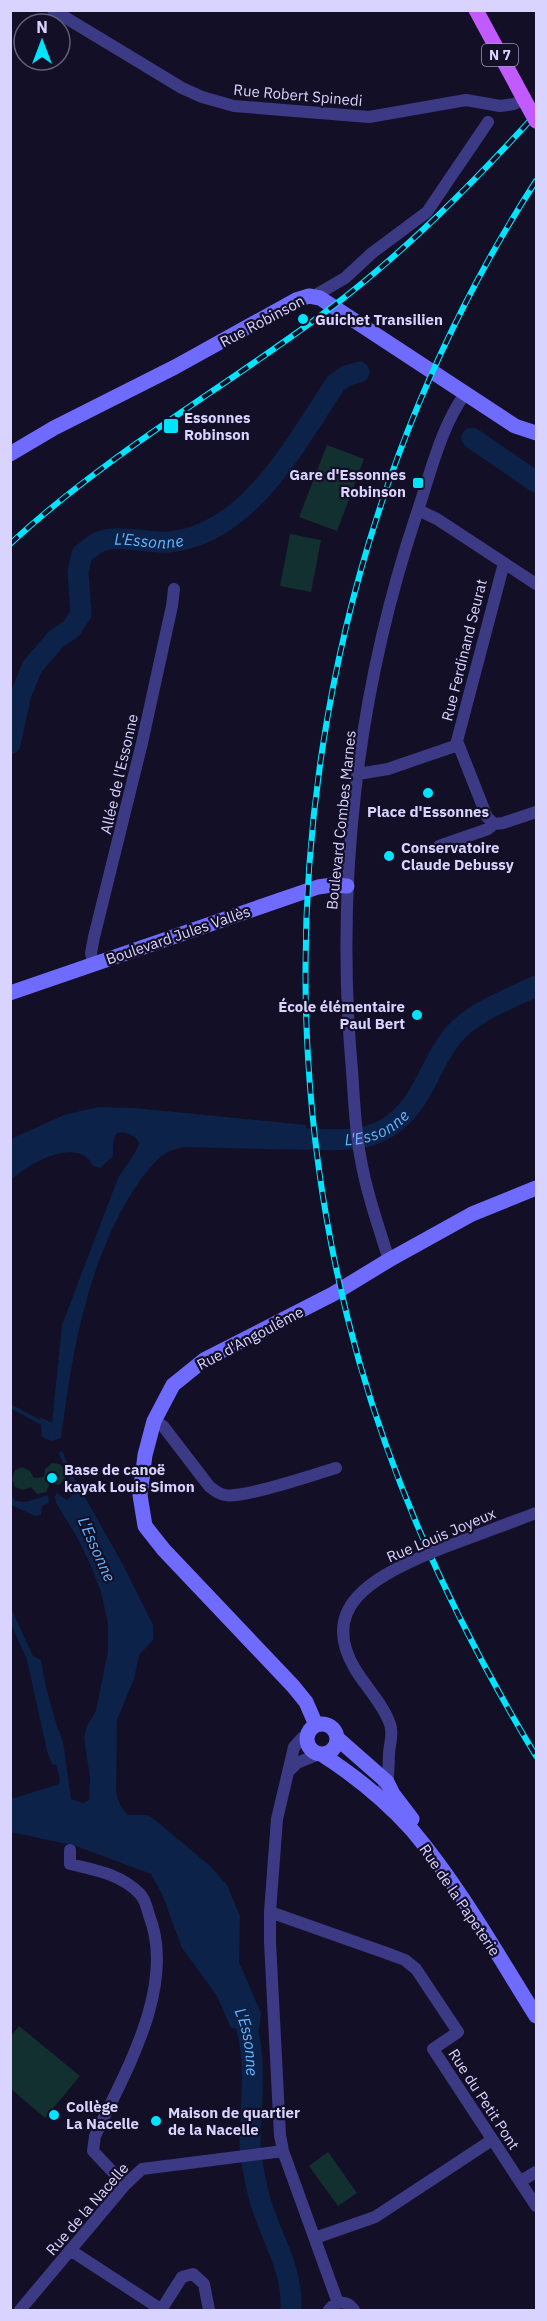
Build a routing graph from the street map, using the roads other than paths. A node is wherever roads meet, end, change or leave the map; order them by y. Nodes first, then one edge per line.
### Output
1 (54, 10) edge
2 (476, 10) edge
3 (524, 99) junction
4 (537, 121) edge
5 (488, 122) dead end
6 (314, 296) junction
7 (465, 394) junction
8 (537, 433) edge
9 (10, 454) edge
10 (418, 510) junction
11 (504, 562) junction
12 (537, 584) edge
13 (174, 589) dead end
14 (458, 745) junction
15 (358, 774) junction
16 (537, 812) edge
17 (494, 824) junction
18 (439, 846) dead end
19 (347, 886) junction
20 (93, 964) junction
21 (10, 993) edge
22 (537, 1188) edge
23 (389, 1260) junction
24 (154, 1421) junction
25 (336, 1468) dead end
26 (537, 1513) edge
27 (312, 1731) junction
28 (337, 1738) junction
29 (389, 1753) junction
30 (320, 1754) junction
31 (365, 1762) junction
32 (290, 1770) junction
33 (387, 1782) junction
34 (372, 1792) junction
35 (70, 1850) dead end
36 (270, 1912) junction
37 (537, 2002) edge
38 (537, 2016) edge
39 (492, 2140) junction
40 (283, 2151) junction
41 (537, 2172) edge
42 (521, 2181) junction
43 (124, 2185) junction
44 (537, 2206) edge
45 (315, 2238) junction
46 (70, 2250) junction
47 (333, 2307) edge
48 (20, 2310) edge
49 (161, 2310) edge
50 (209, 2310) edge
51 (354, 2310) edge

1 - 3 street, Rue Robert Spinedi
2 - 3 main road, N 7
3 - 4 main road, N 7, bridge
5 - 6 street
6 - 7 street, Rue Robinson
6 - 9 street, Rue Robinson
7 - 8 street, Rue Robinson
7 - 10 street, Boulevard Combes Marnes
10 - 11 street
10 - 15 street, Boulevard Combes Marnes
11 - 12 street
11 - 14 street, Rue Ferdinand Seurat
13 - 20 street, Allée de l'Essonne
14 - 15 street
14 - 17 street
15 - 19 street, Boulevard Combes Marnes
16 - 17 street
17 - 18 street
19 - 20 street, Boulevard Jules Vallès
19 - 23 street, Boulevard Combes Marnes
20 - 21 street, Boulevard Jules Vallès
22 - 23 street, Rue d'Angoulême
23 - 24 street, Rue d'Angoulême
24 - 25 street
24 - 27 street, Rue d'Angoulême
26 - 29 street, Rue Louis Joyeux, bridge
27 - 28 street
27 - 30 street
27 - 32 street
28 - 30 street
28 - 31 street
29 - 31 street
29 - 33 street, Rue Louis Joyeux
30 - 32 street
30 - 34 street
31 - 33 street
32 - 36 street
33 - 34 street
33 - 37 street, Rue de la Papeterie
34 - 38 street, Rue de la Papeterie
35 - 43 street
36 - 39 street, Rue du Petit Pont
36 - 40 street
39 - 42 street, Rue du Petit Pont
39 - 45 street
40 - 43 street, Rue de la Nacelle
40 - 45 street
41 - 42 street
42 - 44 street, Rue du Petit Pont
43 - 46 street, Rue de la Nacelle
45 - 47 street
46 - 48 street, Rue de la Nacelle
46 - 49 street
47 - 51 street
49 - 50 street

